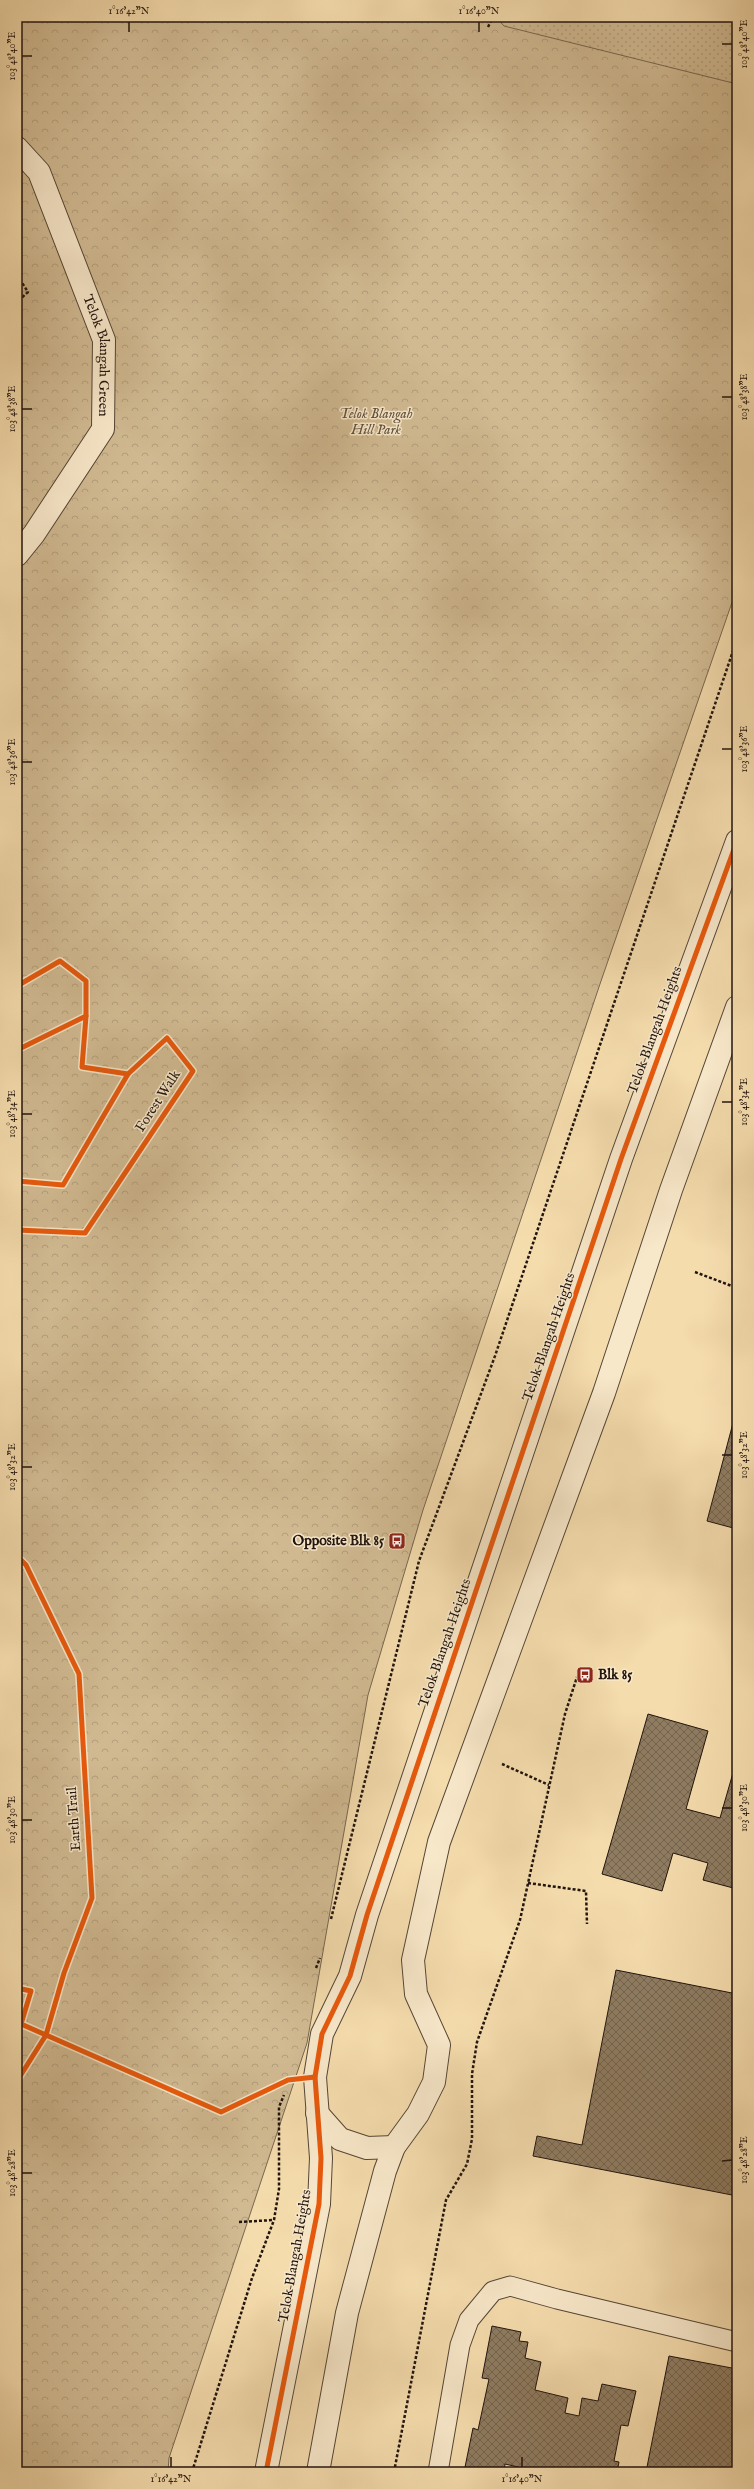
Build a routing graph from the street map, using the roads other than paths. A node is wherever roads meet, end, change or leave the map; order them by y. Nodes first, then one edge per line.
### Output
1 (17, 148) edge
2 (17, 555) edge
3 (737, 841) edge
4 (737, 1007) edge
5 (317, 2113) junction
6 (394, 2147) junction
7 (737, 2342) edge
8 (266, 2472) edge
9 (318, 2472) edge
10 (438, 2472) edge

1 - 2 street, Telok Blangah Green
3 - 5 street, Telok Blangah Heights
4 - 6 street
5 - 6 street
5 - 8 street, Telok Blangah Heights
6 - 9 street
7 - 10 lane

